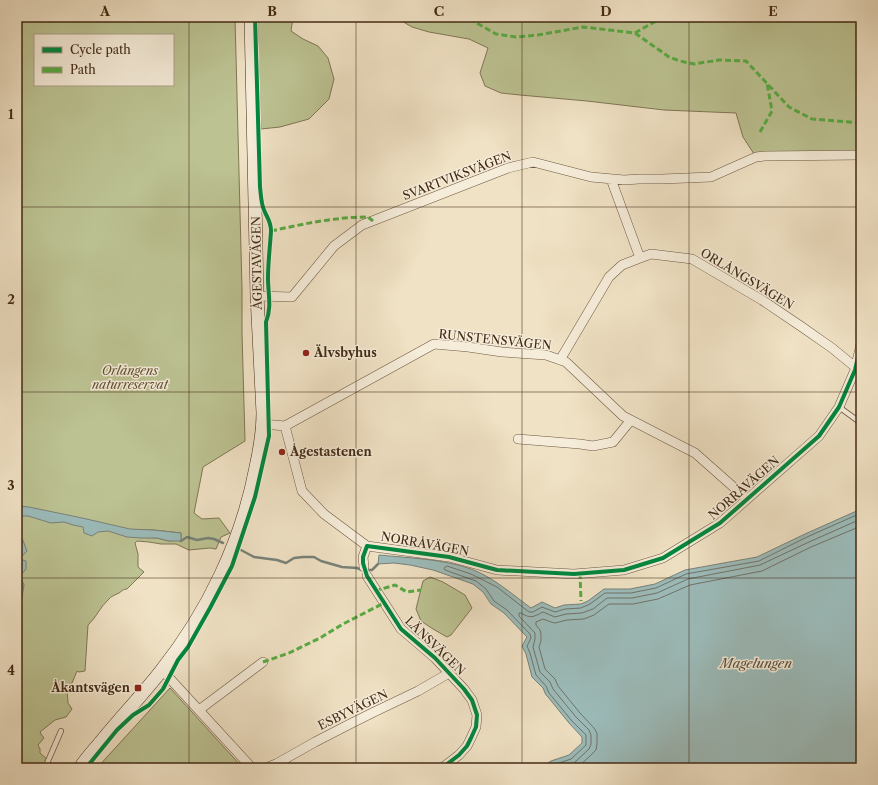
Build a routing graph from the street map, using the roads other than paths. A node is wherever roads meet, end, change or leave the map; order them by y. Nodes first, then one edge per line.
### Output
1 (251, 17) edge
2 (861, 155) edge
3 (611, 179) junction
4 (640, 258) junction
5 (257, 296) junction
6 (861, 344) edge
7 (560, 360) junction
8 (858, 370) edge
9 (839, 407) junction
10 (631, 420) junction
11 (861, 423) edge
12 (263, 424) junction
13 (285, 426) junction
14 (518, 439) dead end
15 (747, 500) junction
16 (367, 546) junction
17 (364, 567) dead end
18 (367, 576) dead end
19 (263, 662) dead end
20 (162, 670) junction
21 (449, 673) junction
22 (198, 710) junction
23 (61, 731) dead end
24 (45, 768) edge
25 (80, 768) edge
26 (252, 768) edge
27 (266, 768) edge
28 (442, 768) edge

1 - 5 main road, ÅGESTAVÄGEN
2 - 3 street, SVARTVIKSVÄGEN
3 - 4 street
3 - 5 street, SVARTVIKSVÄGEN
4 - 7 street, ORLÅNGSVÄGEN
4 - 8 street, ORLÅNGSVÄGEN
5 - 12 main road, ÅGESTAVÄGEN
6 - 8 street, NORRÅVÄGEN
7 - 10 street, RUNSTENSVÄGEN
7 - 13 street, RUNSTENSVÄGEN
8 - 9 street, NORRÅVÄGEN
9 - 11 lane
9 - 15 street, NORRÅVÄGEN
10 - 14 street
10 - 15 street, RUNSTENSVÄGEN
12 - 13 street
12 - 20 main road, ÅGESTAVÄGEN
13 - 16 street, NORRÅVÄGEN
15 - 16 street, NORRÅVÄGEN
16 - 17 street
18 - 21 street, LÄNSVÄGEN
19 - 22 street
20 - 22 street
20 - 25 main road, ÅGESTAVÄGEN
21 - 27 street, ESBYVÄGEN
21 - 28 street, LÄNSVÄGEN
22 - 26 street
23 - 24 lane

